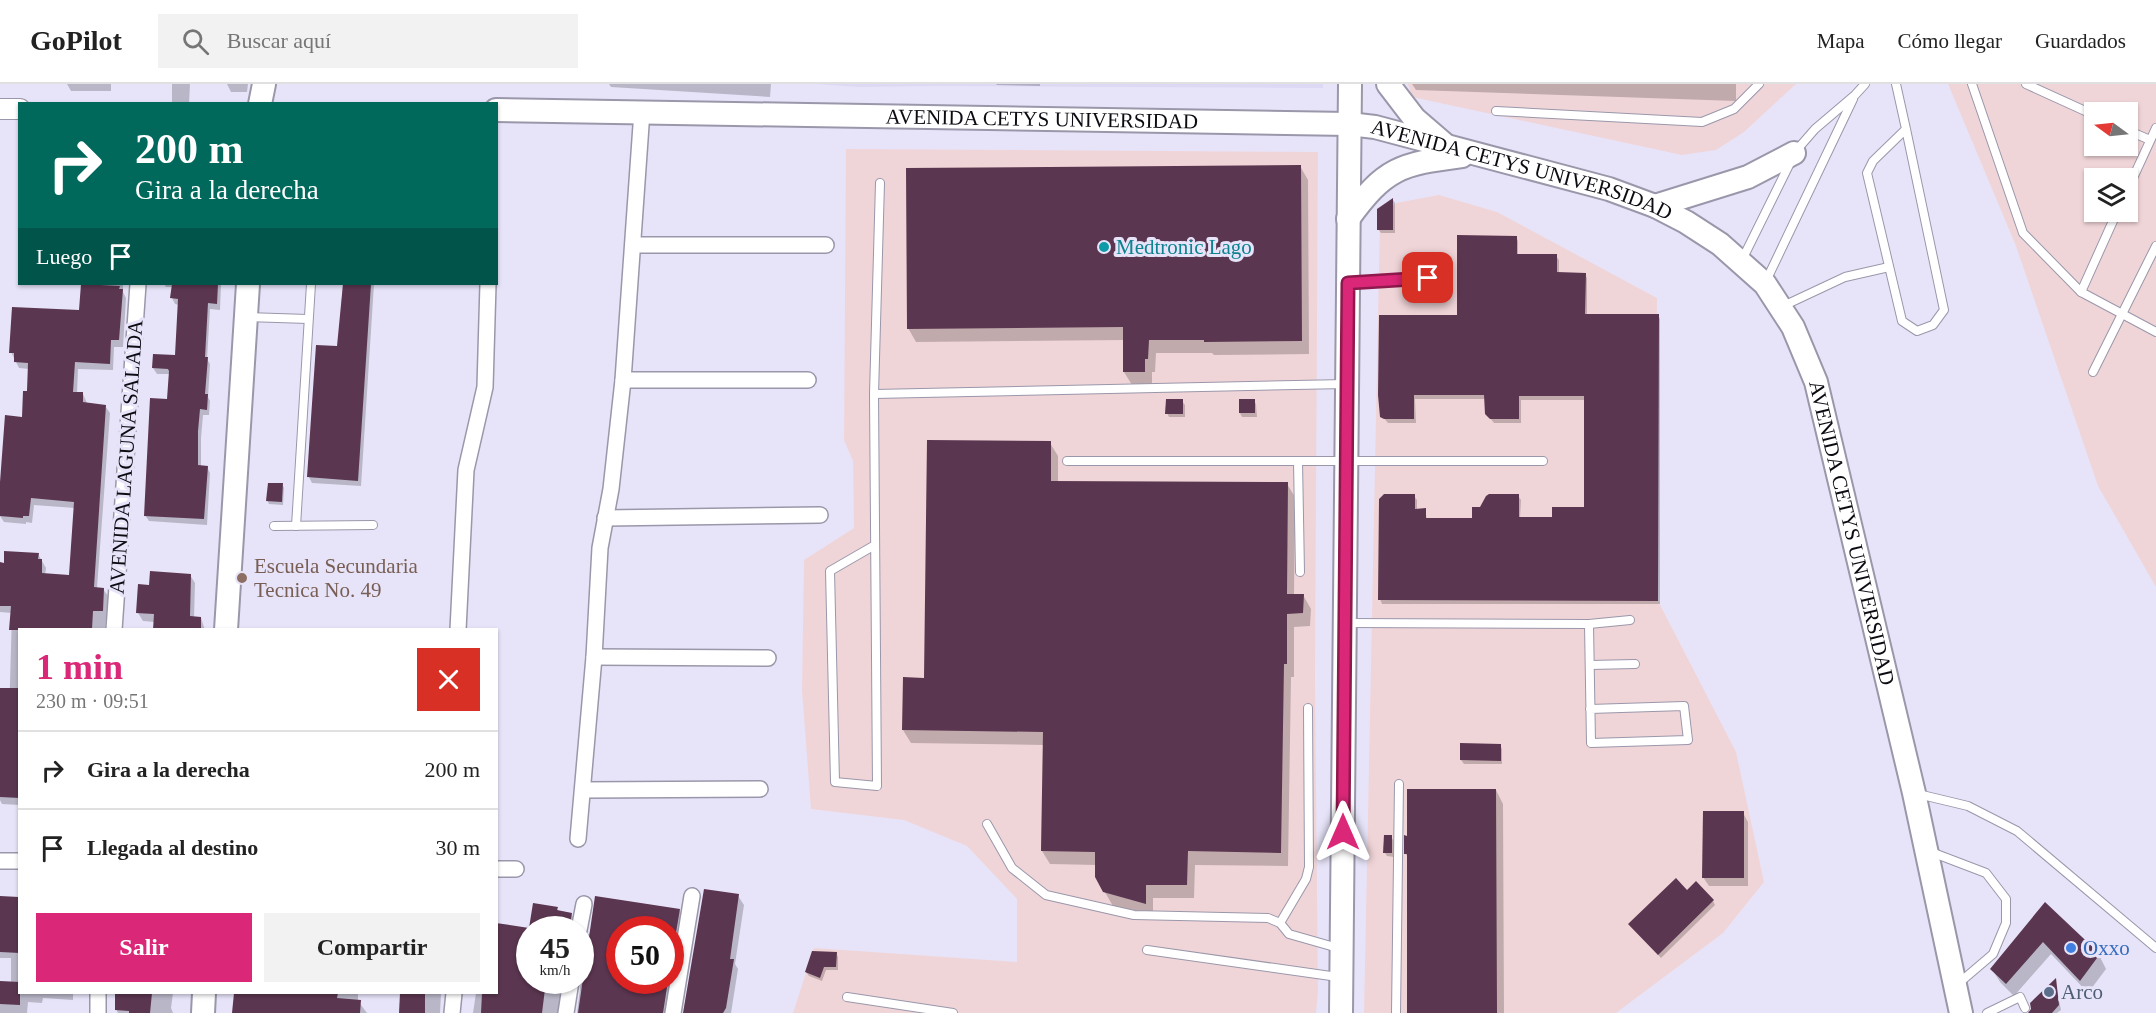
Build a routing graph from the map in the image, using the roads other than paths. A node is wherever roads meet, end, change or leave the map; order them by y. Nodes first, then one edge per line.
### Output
1 (264, 84) edge
2 (1350, 84) edge
3 (1388, 84) edge
4 (1759, 84) edge
5 (1865, 84) edge
6 (1896, 84) edge
7 (1972, 84) edge
8 (2026, 84) edge
9 (1855, 95) junction
10 (260, 102) edge
11 (0, 109) edge
12 (18, 109) edge
13 (498, 110) edge
14 (2084, 110) edge
15 (642, 111) junction
16 (1496, 111) dead end
17 (1349, 124) junction
18 (2156, 128) edge
19 (1906, 129) junction
20 (2138, 135) edge
21 (2150, 140) junction
22 (1449, 148) junction
23 (1794, 153) junction
24 (1472, 154) junction
25 (2137, 168) edge
26 (880, 183) dead end
27 (1655, 206) junction
28 (1348, 219) junction
29 (2113, 222) edge
30 (633, 245) junction
31 (826, 245) dead end
32 (2156, 246) edge
33 (1741, 263) junction
34 (1889, 267) junction
35 (1428, 278) dead end
36 (1348, 283) junction
37 (1765, 284) junction
38 (138, 285) edge
39 (248, 285) edge
40 (311, 285) edge
41 (488, 285) edge
42 (2081, 292) junction
43 (1780, 307) junction
44 (2122, 314) junction
45 (246, 317) junction
46 (308, 319) junction
47 (2156, 332) edge
48 (2093, 372) dead end
49 (623, 380) junction
50 (808, 380) dead end
51 (1347, 384) junction
52 (874, 394) junction
53 (1067, 461) dead end
54 (1298, 461) junction
55 (1346, 461) junction
56 (1544, 461) dead end
57 (820, 515) dead end
58 (605, 518) junction
59 (373, 525) dead end
60 (274, 526) dead end
61 (296, 526) junction
62 (875, 545) junction
63 (1300, 572) dead end
64 (1630, 620) dead end
65 (1345, 623) junction
66 (1589, 624) junction
67 (114, 628) edge
68 (226, 628) edge
69 (458, 628) edge
70 (594, 657) junction
71 (768, 658) dead end
72 (1635, 664) dead end
73 (1590, 665) junction
74 (1308, 708) dead end
75 (1590, 709) junction
76 (1399, 784) dead end
77 (760, 789) dead end
78 (584, 790) junction
79 (1914, 793) junction
80 (987, 824) dead end
81 (579, 839) dead end
82 (1926, 850) junction
83 (0, 861) edge
84 (18, 861) edge
85 (498, 869) edge
86 (516, 869) dead end
87 (692, 896) dead end
88 (584, 904) dead end
89 (582, 916) edge
90 (1280, 923) junction
91 (2156, 948) edge
92 (1342, 949) junction
93 (1147, 950) dead end
94 (1342, 977) junction
95 (1955, 986) junction
96 (98, 994) edge
97 (204, 994) edge
98 (454, 994) edge
99 (569, 994) edge
100 (847, 997) dead end
101 (2025, 1008) dead end
102 (98, 1013) edge
103 (202, 1013) edge
104 (452, 1013) edge
105 (566, 1013) edge
106 (673, 1013) edge
107 (953, 1013) edge
108 (1341, 1013) edge
109 (1396, 1013) edge
110 (1961, 1013) edge
111 (1987, 1013) edge

1 - 10 main road
2 - 17 main road
3 - 22 main road
4 - 16 lane
5 - 9 lane
6 - 19 lane
7 - 42 lane
8 - 14 lane
9 - 23 lane
9 - 37 lane
11 - 12 street
13 - 15 main road, AVENIDA CETYS UNIVERSIDAD
15 - 17 main road, AVENIDA CETYS UNIVERSIDAD
15 - 30 street
17 - 22 main road, AVENIDA CETYS UNIVERSIDAD
17 - 28 main road
18 - 21 lane
19 - 34 lane
19 - 34 lane
20 - 21 lane
21 - 25 lane
22 - 24 main road, AVENIDA CETYS UNIVERSIDAD
23 - 27 main road
23 - 33 lane
24 - 27 main road, AVENIDA CETYS UNIVERSIDAD
24 - 28 main road
26 - 52 lane
27 - 33 main road, AVENIDA CETYS UNIVERSIDAD
28 - 36 main road
29 - 42 lane
30 - 31 street
30 - 49 street
32 - 44 lane
33 - 37 main road, AVENIDA CETYS UNIVERSIDAD
34 - 43 lane
35 - 36 lane
36 - 51 main road
37 - 43 main road, AVENIDA CETYS UNIVERSIDAD
38 - 67 street, AVENIDA LAGUNA SALADA
39 - 45 main road
40 - 46 lane
41 - 69 street
42 - 44 lane
43 - 79 main road, AVENIDA CETYS UNIVERSIDAD
44 - 47 lane
44 - 48 lane
45 - 46 lane
45 - 68 main road
46 - 61 lane
49 - 50 street
49 - 58 street
51 - 52 lane
51 - 55 main road
52 - 62 lane
53 - 54 lane
54 - 55 lane
54 - 63 lane
55 - 56 lane
55 - 65 main road
57 - 58 street
58 - 70 street
59 - 61 lane
60 - 61 lane
62 - 62 lane
64 - 66 lane
65 - 66 lane
65 - 92 main road
66 - 73 lane
70 - 71 street
70 - 78 street
72 - 73 lane
73 - 75 lane
74 - 90 lane
75 - 75 lane
76 - 109 lane
77 - 78 street
78 - 81 street
79 - 82 main road, AVENIDA CETYS UNIVERSIDAD
79 - 91 lane
80 - 90 lane
82 - 95 main road, AVENIDA CETYS UNIVERSIDAD
82 - 95 lane
83 - 84 street
85 - 86 street
87 - 106 street
88 - 89 street
90 - 92 lane
92 - 94 main road
93 - 94 lane
94 - 108 main road
95 - 110 main road, AVENIDA CETYS UNIVERSIDAD
96 - 102 street
97 - 103 main road
98 - 104 street
99 - 105 street
100 - 107 lane
101 - 111 lane

